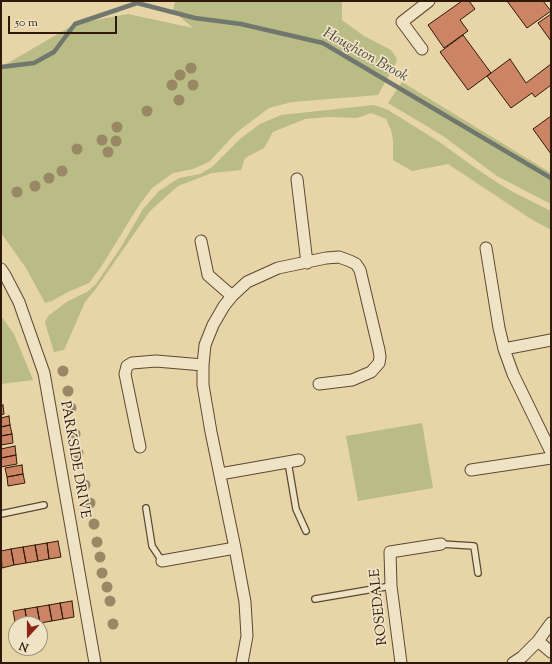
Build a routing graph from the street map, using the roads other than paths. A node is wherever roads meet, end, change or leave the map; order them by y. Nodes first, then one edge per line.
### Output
1 (430, 1) edge
2 (422, 49) dead end
3 (297, 179) dead end
4 (201, 241) dead end
5 (486, 248) dead end
6 (307, 263) junction
7 (1, 269) edge
8 (232, 296) junction
9 (551, 340) edge
10 (504, 349) junction
11 (203, 364) junction
12 (319, 384) dead end
13 (140, 447) dead end
14 (551, 452) edge
15 (551, 458) edge
16 (299, 460) dead end
17 (288, 462) junction
18 (471, 470) dead end
19 (220, 474) junction
20 (44, 505) dead end
21 (146, 508) dead end
22 (1, 514) edge
23 (306, 532) dead end
24 (441, 544) joint
25 (235, 548) junction
26 (162, 561) joint
27 (478, 573) dead end
28 (391, 586) junction
29 (315, 599) dead end
30 (551, 623) edge
31 (538, 641) junction
32 (551, 652) edge
33 (95, 663) edge
34 (242, 663) edge
35 (400, 663) edge
36 (513, 663) edge

1 - 2 street
3 - 6 street
4 - 8 street
5 - 10 street
6 - 8 street
6 - 12 street
7 - 33 street, PARKSIDE DRIVE
8 - 11 street
9 - 10 street
10 - 14 street
11 - 13 street
11 - 19 street
15 - 18 street
16 - 17 street
17 - 19 street
17 - 23 lane
19 - 25 street
20 - 22 lane
21 - 26 lane
24 - 27 lane
24 - 28 street, ROSEDALE
25 - 26 street
25 - 34 street
28 - 29 lane
28 - 35 street, ROSEDALE
30 - 31 street
31 - 32 street
31 - 36 street

